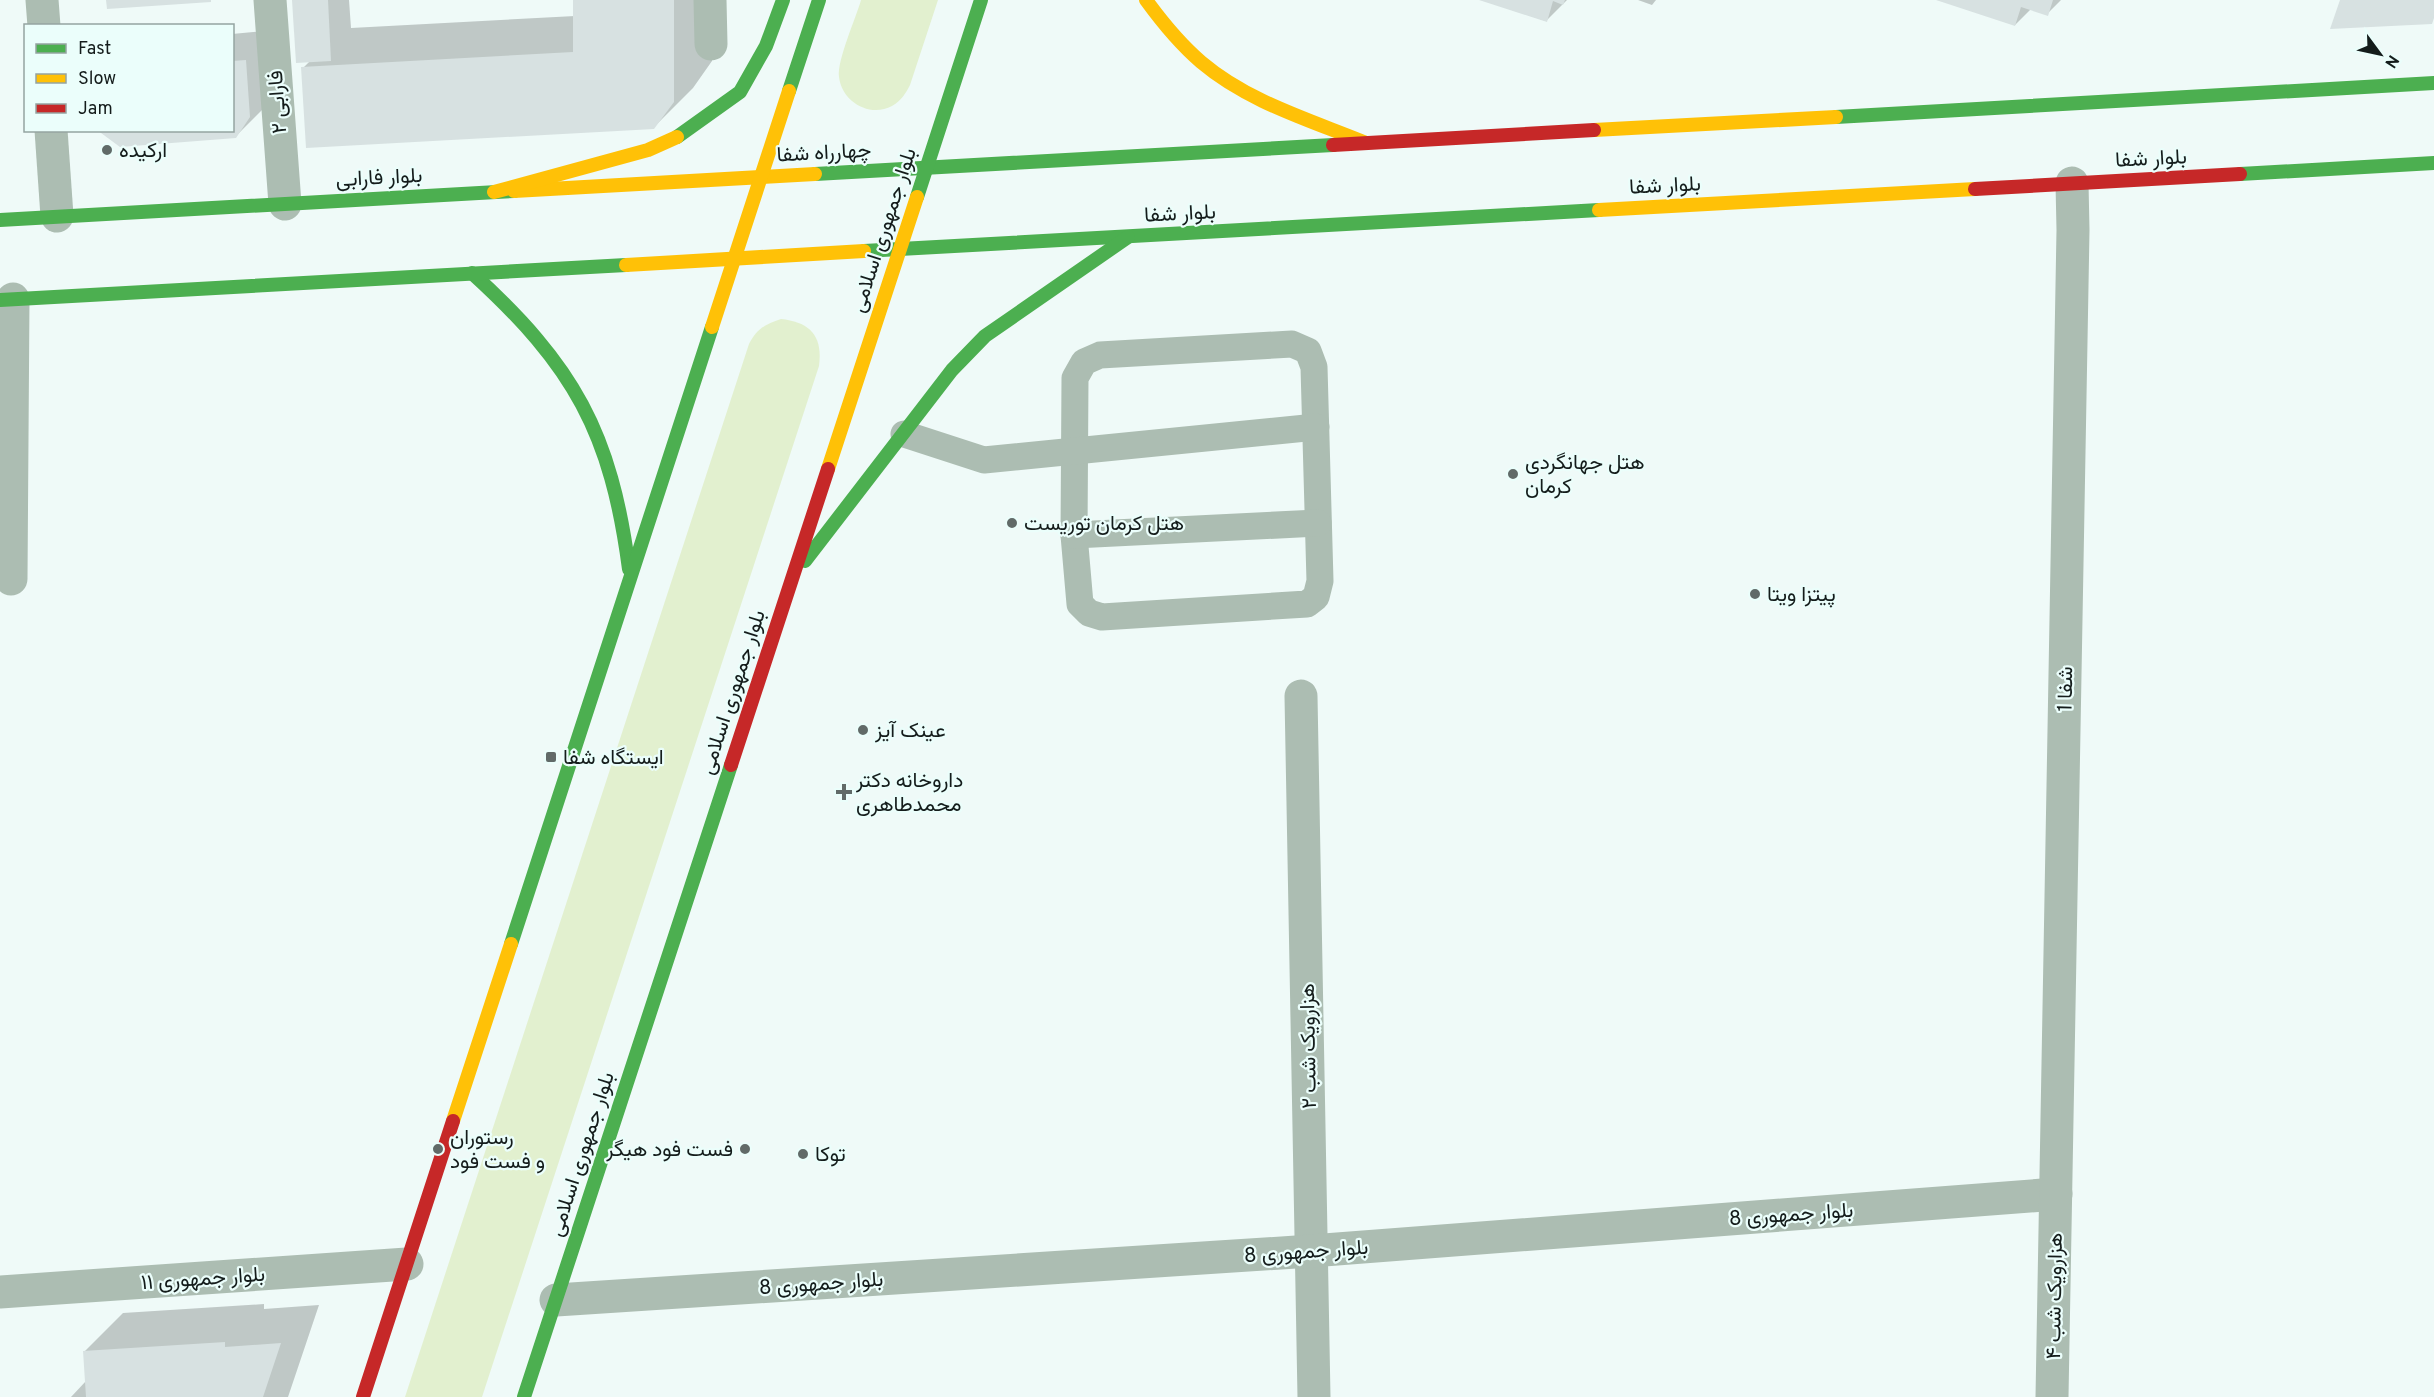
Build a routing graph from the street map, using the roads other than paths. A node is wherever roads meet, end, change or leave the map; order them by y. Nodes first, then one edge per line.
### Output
1 (42, 0) edge
2 (270, 0) edge
3 (710, 0) edge
4 (783, 0) edge
5 (819, 0) edge
6 (981, 0) edge
7 (1146, 0) edge
8 (44, 24) edge
9 (711, 44) dead end
10 (2434, 83) edge
11 (51, 132) edge
12 (1366, 143) junction
13 (2434, 163) edge
14 (926, 168) junction
15 (761, 177) junction
16 (2072, 183) junction
17 (494, 192) junction
18 (285, 204) junction
19 (57, 216) junction
20 (0, 220) edge
21 (1128, 237) junction
22 (899, 249) junction
23 (735, 259) junction
24 (472, 273) junction
25 (6, 300) edge
26 (1316, 427) junction
27 (904, 434) junction
28 (1075, 450) junction
29 (1318, 523) junction
30 (1074, 535) junction
31 (11, 579) dead end
32 (630, 579) junction
33 (791, 579) junction
34 (1301, 696) dead end
35 (2056, 1194) junction
36 (1311, 1251) junction
37 (407, 1264) junction
38 (0, 1292) edge
39 (556, 1300) junction
40 (363, 1397) edge
41 (524, 1397) edge
42 (1314, 1397) edge
43 (2052, 1397) edge

1 - 8 street
2 - 18 street, فارابی ۲
3 - 9 street
4 - 17 street
5 - 15 street
6 - 14 street, بلوار جمهوری اسلامی
7 - 12 street
10 - 12 street
11 - 19 street
12 - 14 street
13 - 16 street, بلوار شفا
14 - 15 street, چهارراه شفا
14 - 22 street, بلوار جمهوری اسلامی
15 - 17 street, بلوار فارابی
15 - 23 street
16 - 21 street, بلوار شفا
16 - 35 street, شفا 1
17 - 18 street, بلوار فارابی
18 - 19 street, بلوار فارابی
19 - 20 street, بلوار فارابی
21 - 22 street, بلوار شفا
21 - 27 street
22 - 23 street
22 - 33 street, بلوار جمهوری اسلامی
23 - 24 street
23 - 32 street
24 - 25 street
24 - 32 street
25 - 31 street
26 - 28 lane
26 - 28 lane
26 - 29 lane
27 - 28 lane
27 - 33 street
28 - 30 lane
29 - 30 lane
29 - 30 lane
32 - 37 street
33 - 39 street, بلوار جمهوری اسلامی
34 - 36 street, هزارویک شب ۲
35 - 36 street, بلوار جمهوری 8
35 - 43 street, هزارویک شب ۴
36 - 39 street, بلوار جمهوری 8
36 - 42 street, هزارویک شب ۲
37 - 38 street, بلوار جمهوری ۱۱
37 - 40 street
39 - 41 street, بلوار جمهوری اسلامی

